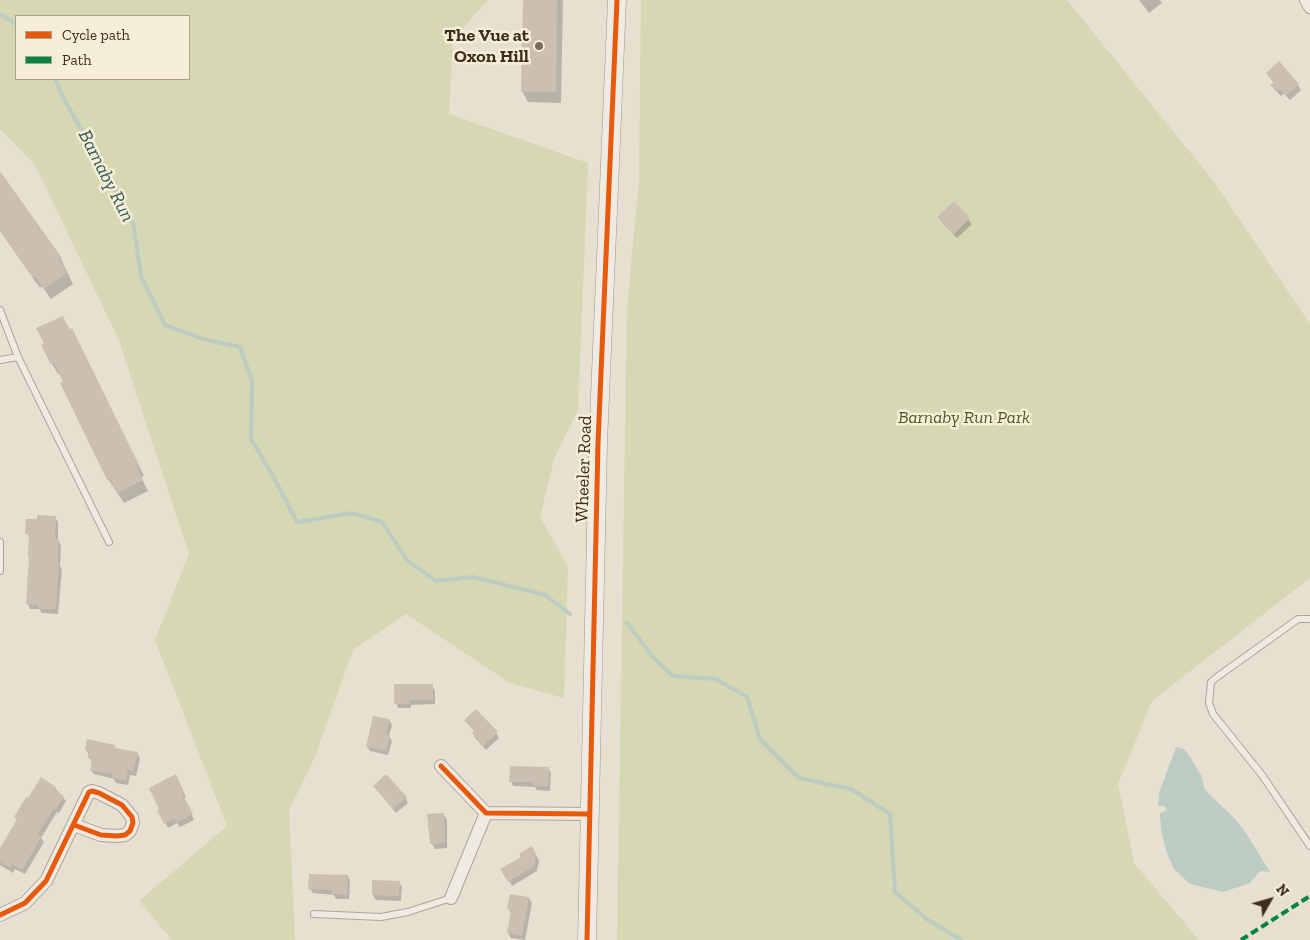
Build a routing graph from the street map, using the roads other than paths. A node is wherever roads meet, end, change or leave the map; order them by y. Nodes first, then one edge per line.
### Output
1 (617, 0) edge
2 (1306, 0) edge
3 (1310, 7) edge
4 (0, 310) edge
5 (18, 357) junction
6 (0, 360) edge
7 (0, 542) edge
8 (109, 542) dead end
9 (0, 572) edge
10 (1310, 619) edge
11 (441, 766) dead end
12 (486, 813) junction
13 (590, 814) junction
14 (74, 825) junction
15 (1310, 846) edge
16 (452, 898) joint
17 (314, 914) dead end
18 (0, 915) edge
19 (587, 940) edge

1 - 13 main road, Wheeler Road
2 - 3 street
4 - 5 lane
5 - 6 lane
5 - 8 lane
7 - 9 lane
10 - 15 lane
11 - 12 street
12 - 13 street
12 - 16 street
13 - 19 main road, Wheeler Road
14 - 14 street
14 - 18 street
16 - 17 lane

